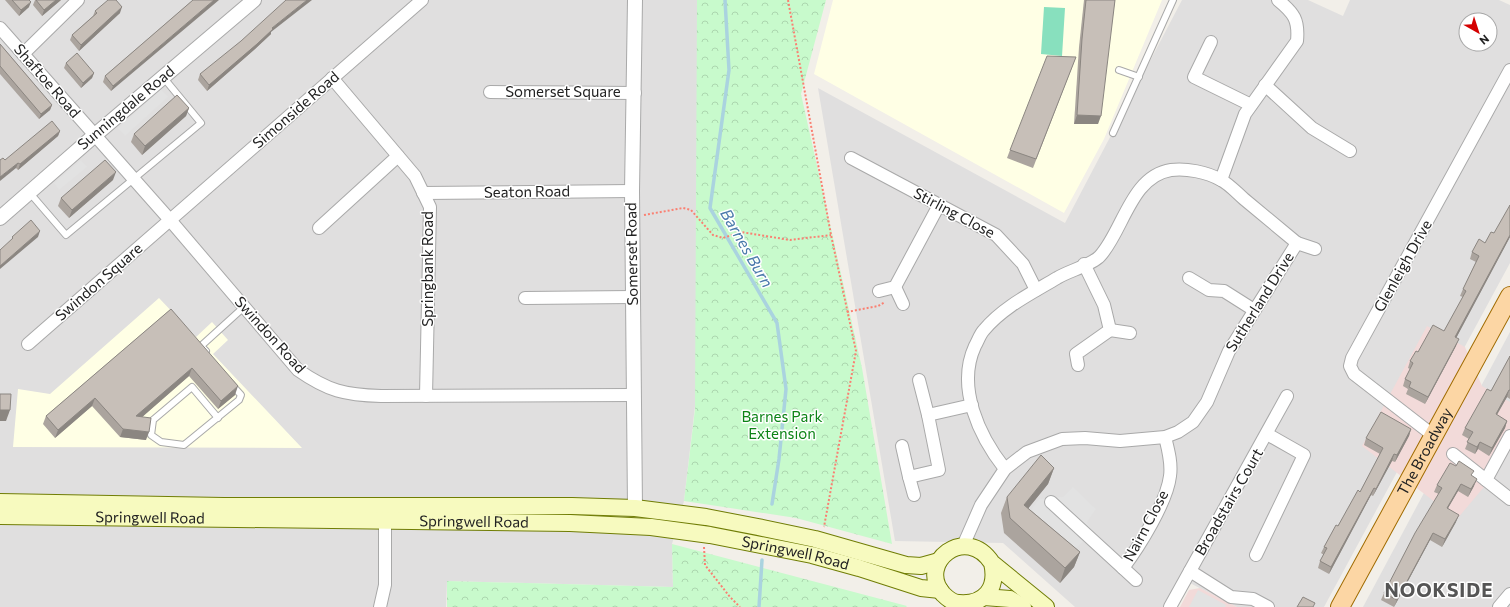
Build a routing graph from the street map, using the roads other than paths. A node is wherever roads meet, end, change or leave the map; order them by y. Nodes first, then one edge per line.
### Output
1 (78, 0) edge
2 (254, 0) edge
3 (422, 0) edge
4 (635, 0) edge
5 (1173, 0) edge
6 (1278, 0) edge
7 (0, 28) edge
8 (1210, 42) dead end
9 (23, 54) junction
10 (1119, 70) dead end
11 (1510, 70) edge
12 (163, 77) junction
13 (1139, 77) junction
14 (332, 78) junction
15 (1265, 85) junction
16 (490, 92) dead end
17 (635, 92) junction
18 (1251, 105) junction
19 (1113, 133) dead end
20 (95, 135) junction
21 (1350, 151) dead end
22 (398, 156) junction
23 (851, 158) dead end
24 (134, 180) junction
25 (1221, 180) junction
26 (632, 191) junction
27 (29, 192) junction
28 (423, 193) junction
29 (939, 205) junction
30 (0, 218) edge
31 (170, 220) junction
32 (319, 228) dead end
33 (1297, 243) junction
34 (1315, 249) dead end
35 (1084, 264) junction
36 (1189, 278) dead end
37 (879, 290) dead end
38 (1036, 290) junction
39 (1510, 296) edge
40 (633, 297) junction
41 (525, 298) dead end
42 (244, 307) junction
43 (1254, 310) junction
44 (1110, 330) junction
45 (1130, 333) dead end
46 (28, 344) dead end
47 (211, 358) edge
48 (1078, 365) dead end
49 (225, 376) edge
50 (919, 380) dead end
51 (634, 395) junction
52 (426, 396) junction
53 (1287, 396) dead end
54 (972, 406) junction
55 (928, 415) junction
56 (218, 418) junction
57 (1267, 434) junction
58 (1434, 436) junction
59 (1510, 436) edge
60 (1165, 437) junction
61 (902, 446) dead end
62 (1453, 454) dead end
63 (1005, 469) junction
64 (909, 477) junction
65 (1486, 480) junction
66 (914, 495) dead end
67 (1510, 499) edge
68 (0, 502) edge
69 (1051, 502) dead end
70 (635, 508) junction
71 (385, 513) junction
72 (0, 516) edge
73 (634, 526) junction
74 (963, 546) junction
75 (1256, 555) dead end
76 (939, 561) junction
77 (992, 563) junction
78 (1123, 568) junction
79 (1190, 571) junction
80 (1136, 580) dead end
81 (940, 590) junction
82 (1510, 594) edge
83 (984, 597) junction
84 (380, 607) edge
85 (1023, 607) edge
86 (1046, 607) edge
87 (1170, 607) edge
88 (1268, 607) edge
89 (1340, 607) edge
90 (1499, 607) edge

1 - 9 street
2 - 12 street, Sunningdale Road
3 - 14 street, Simonside Road
4 - 17 street, Somerset Road
5 - 13 lane
6 - 15 street
7 - 9 street, Shaftoe Road
8 - 18 street
9 - 20 street, Shaftoe Road
10 - 13 lane
11 - 58 street, Glenleigh Drive
12 - 20 street, Sunningdale Road
12 - 24 lane
13 - 19 lane
14 - 22 street, Springbank Road
14 - 31 street, Simonside Road
15 - 18 street
15 - 21 street
16 - 17 street, Somerset Square
17 - 26 street, Somerset Road
18 - 25 street
20 - 24 street, Swindon Road
20 - 27 street, Sunningdale Road
22 - 28 street, Springbank Road
22 - 32 street
23 - 29 street, Stirling Close
24 - 27 lane
24 - 31 street, Swindon Road
25 - 33 street, Sutherland Drive
25 - 35 street, Sutherland Drive
26 - 28 street, Seaton Road
26 - 40 street, Somerset Road
27 - 30 street, Sunningdale Road
28 - 52 street, Springbank Road
29 - 37 street
29 - 38 street, Stirling Close
31 - 42 street, Swindon Road
31 - 46 street, Swindon Square
33 - 34 street
33 - 43 street, Sutherland Drive
35 - 38 street, Sutherland Drive
35 - 44 street
36 - 43 street
38 - 54 street, Sutherland Drive
39 - 58 main road, The Broadway
40 - 41 street
40 - 51 street, Somerset Road
42 - 47 lane
42 - 52 street, Swindon Road
43 - 60 street, Sutherland Drive
44 - 45 street
44 - 48 street
49 - 56 lane
50 - 55 street
51 - 52 street, Swindon Road
51 - 70 street, Somerset Road
53 - 57 street, Broadstairs Court
54 - 55 street
54 - 63 street, Sutherland Drive
55 - 64 street
56 - 56 lane
57 - 75 street, Broadstairs Court
57 - 79 street, Broadstairs Court
58 - 89 main road, The Broadway
59 - 65 street
60 - 63 street, Sutherland Drive
60 - 78 street, Nairn Close
61 - 64 street
62 - 65 street
63 - 74 street, Sutherland Drive
64 - 66 street
65 - 67 street
68 - 71 main road, Springwell Road
69 - 78 street, Nairn Close
70 - 71 main road, Springwell Road
70 - 73 main road
70 - 76 main road, Springwell Road
71 - 72 main road, Springwell Road
71 - 73 main road, Springwell Road
71 - 84 street
73 - 81 main road, Springwell Road
74 - 76 main road, Springwell Road
74 - 77 main road
76 - 81 main road
77 - 83 main road
77 - 86 main road
78 - 80 street, Nairn Close
79 - 87 street, Broadstairs Court
79 - 88 street, Broadstairs Court
81 - 83 main road
82 - 90 street
83 - 85 main road

